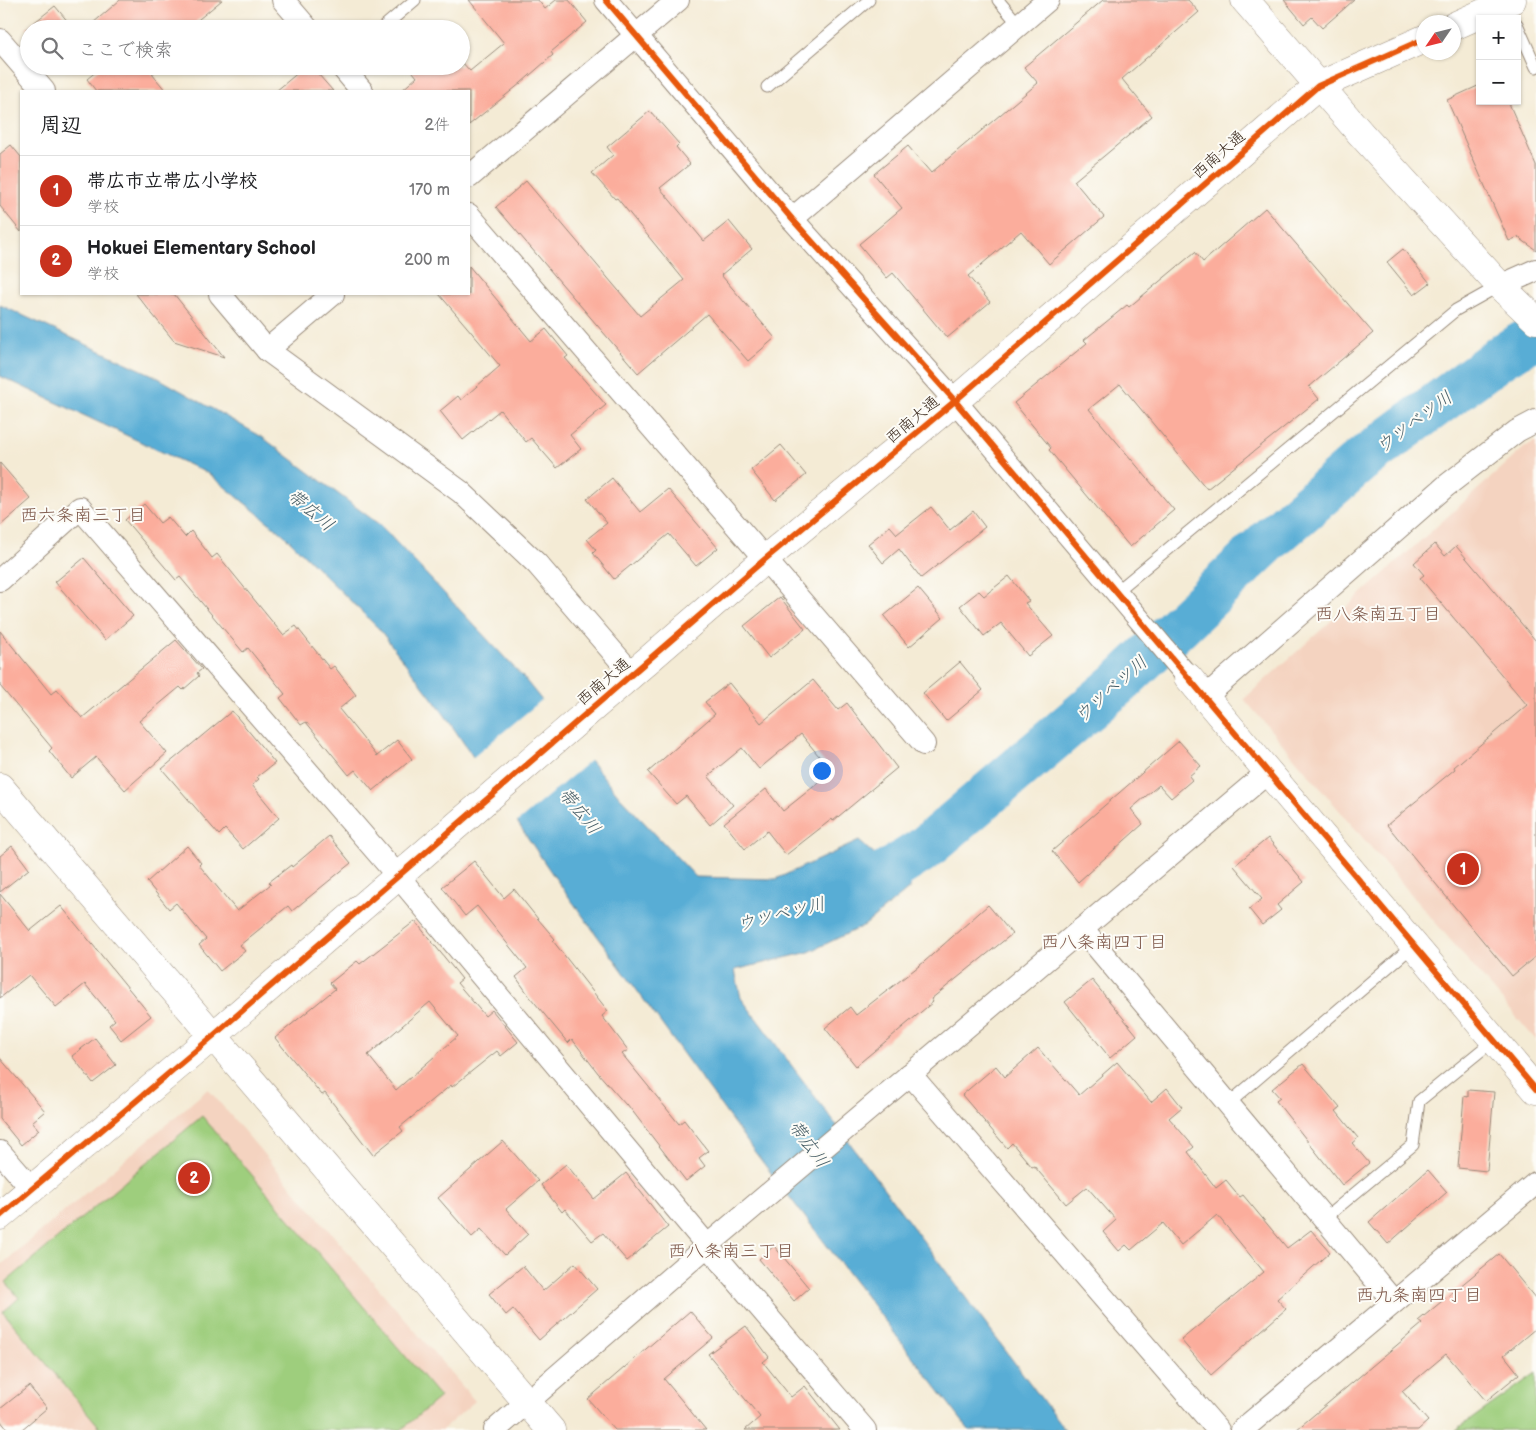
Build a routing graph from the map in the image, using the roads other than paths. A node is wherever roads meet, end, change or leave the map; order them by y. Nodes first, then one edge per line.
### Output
1 (283, 0) edge
2 (415, 0) edge
3 (606, 0) edge
4 (678, 0) edge
5 (869, 0) edge
6 (998, 0) edge
7 (1048, 0) edge
8 (1245, 0) edge
9 (1513, 11) edge
10 (300, 20) edge
11 (392, 20) edge
12 (1461, 24) edge
13 (1019, 25) junction
14 (637, 35) junction
15 (0, 40) edge
16 (1416, 43) edge
17 (20, 63) edge
18 (1536, 67) edge
19 (30, 75) edge
20 (349, 75) edge
21 (1318, 86) junction
22 (767, 87) dead end
23 (43, 90) edge
24 (361, 90) edge
25 (470, 176) edge
26 (470, 216) edge
27 (792, 219) junction
28 (1536, 270) edge
29 (1500, 286) junction
30 (221, 295) edge
31 (332, 295) edge
32 (1529, 314) edge
33 (267, 350) junction
34 (955, 401) junction
35 (1536, 421) edge
36 (764, 560) junction
37 (0, 580) edge
38 (1116, 592) junction
39 (632, 674) junction
40 (1188, 677) joint
41 (1205, 697) junction
42 (924, 744) dead end
43 (1268, 772) junction
44 (0, 787) edge
45 (397, 875) junction
46 (1082, 929) junction
47 (1414, 946) junction
48 (213, 1036) junction
49 (1494, 1040) junction
50 (910, 1074) junction
51 (1536, 1090) edge
52 (1228, 1104) junction
53 (0, 1152) edge
54 (1536, 1183) edge
55 (32, 1189) junction
56 (0, 1216) edge
57 (1324, 1219) junction
58 (707, 1246) junction
59 (1394, 1302) junction
60 (528, 1402) junction
61 (495, 1430) edge
62 (552, 1430) edge
63 (865, 1430) edge
64 (1218, 1430) edge
65 (1242, 1430) edge

1 - 10 street
2 - 11 lane
3 - 14 street
4 - 14 street
5 - 22 lane
6 - 13 lane
7 - 13 street
8 - 21 street
9 - 12 street
9 - 18 lane
13 - 27 street
14 - 25 street
14 - 27 street
15 - 17 street
16 - 21 street, 西南大通
19 - 23 street
20 - 24 street
21 - 29 street
21 - 34 street, 西南大通
26 - 36 street
27 - 34 street
28 - 29 street
29 - 32 street
29 - 38 lane
30 - 33 street
31 - 33 street
33 - 39 street
34 - 36 street, 西南大通
34 - 38 street
35 - 41 street
36 - 39 street, 西南大通
36 - 42 street
37 - 45 street
38 - 40 street
39 - 45 street, 西南大通
40 - 41 street
41 - 43 street
43 - 46 street
43 - 47 street
44 - 48 street
45 - 48 street, 西南大通
45 - 58 street
46 - 50 street
46 - 52 street
47 - 49 street
47 - 52 lane
48 - 55 street, 西南大通
48 - 60 street
49 - 51 street
49 - 57 lane
50 - 58 street
50 - 64 street
52 - 57 street
53 - 55 street
54 - 59 street
55 - 56 street, 西南大通
57 - 59 street
58 - 60 street
58 - 63 street
59 - 65 street
60 - 61 street
60 - 62 street

